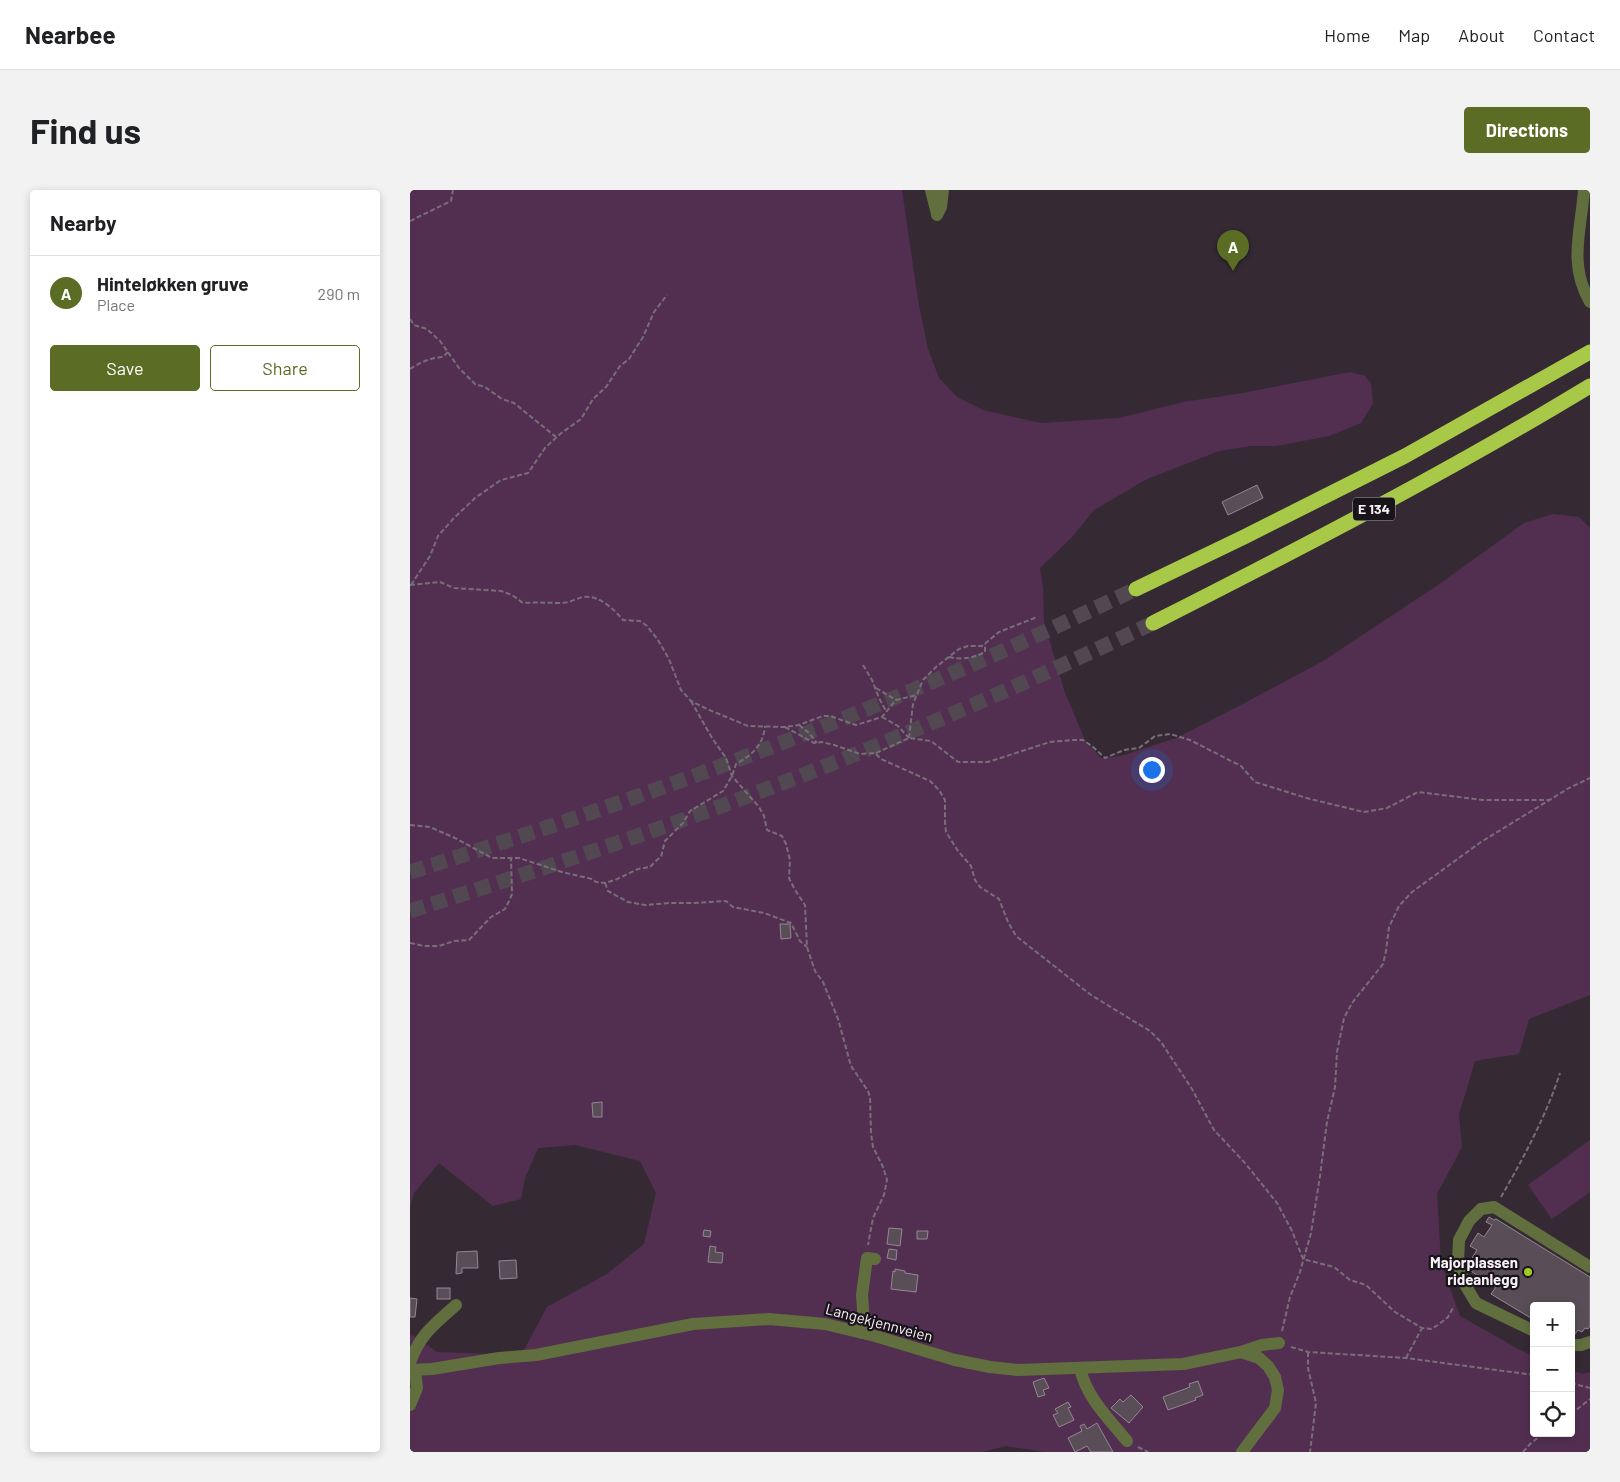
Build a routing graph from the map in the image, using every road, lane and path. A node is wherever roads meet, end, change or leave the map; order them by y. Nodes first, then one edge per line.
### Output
1 (453, 190) edge
2 (931, 190) edge
3 (943, 190) edge
4 (1584, 190) edge
5 (410, 221) edge
6 (667, 295) dead end
7 (1590, 302) edge
8 (410, 319) edge
9 (448, 352) junction
10 (1590, 352) edge
11 (410, 369) edge
12 (1590, 386) edge
13 (556, 437) junction
14 (410, 585) edge
15 (1136, 589) tunnel mouth
16 (1037, 618) dead end
17 (1153, 623) tunnel mouth
18 (985, 644) junction
19 (948, 656) junction
20 (863, 665) dead end
21 (876, 688) junction
22 (917, 695) junction
23 (896, 700) junction
24 (692, 701) junction
25 (886, 711) junction
26 (882, 717) junction
27 (799, 725) junction
28 (766, 726) junction
29 (785, 727) junction
30 (909, 738) junction
31 (817, 743) junction
32 (875, 753) junction
33 (732, 776) junction
34 (1590, 778) edge
35 (1549, 800) junction
36 (410, 825) edge
37 (511, 858) junction
38 (605, 883) junction
39 (410, 943) edge
40 (807, 947) junction
41 (1560, 1073) dead end
42 (1494, 1207) junction
43 (871, 1258) joint
44 (1303, 1259) junction
45 (1590, 1267) edge
46 (456, 1306) dead end
47 (1454, 1306) dead end
48 (1422, 1328) junction
49 (1530, 1329) edge
50 (862, 1333) junction
51 (1590, 1342) edge
52 (1279, 1343) junction
53 (1575, 1345) edge
54 (1240, 1352) junction
55 (1308, 1352) junction
56 (1406, 1358) junction
57 (412, 1368) edge
58 (1080, 1368) junction
59 (1530, 1374) edge
60 (1575, 1383) edge
61 (1590, 1388) edge
62 (1590, 1399) edge
63 (410, 1405) edge
64 (1575, 1411) edge
65 (1539, 1437) edge
66 (1127, 1441) dead end
67 (1242, 1452) edge
68 (1310, 1452) edge
69 (1523, 1452) edge

1 - 5 path
2 - 3 street
4 - 7 street
6 - 13 path
8 - 9 path
9 - 11 path
9 - 13 path
10 - 15 highway, E 134
12 - 17 highway, E 134
13 - 14 path
14 - 24 path
16 - 18 path
18 - 19 path
18 - 19 path
19 - 22 path
20 - 21 path
21 - 23 path
21 - 25 path
22 - 23 path
22 - 30 path
23 - 25 path
24 - 28 path
24 - 33 path
25 - 26 path
26 - 27 path
26 - 30 path
27 - 29 path
27 - 31 path
28 - 29 path
28 - 33 path
29 - 31 path
30 - 32 path
30 - 35 path
31 - 32 path
32 - 44 path
33 - 38 path
33 - 40 path
34 - 35 path
35 - 44 path
36 - 37 path
37 - 38 path
37 - 39 path
38 - 40 path
40 - 43 path
41 - 42 path
42 - 45 street
42 - 49 street
43 - 50 street
44 - 48 path
44 - 52 path
46 - 57 street
47 - 48 path
48 - 56 path
50 - 57 street, Langekjennveien
50 - 58 street, Langekjennveien
51 - 53 street
52 - 54 street, Langekjennveien
52 - 55 path
54 - 58 street, Langekjennveien
54 - 67 street
55 - 56 path
55 - 68 path
56 - 59 path
57 - 63 street
58 - 66 street
60 - 61 path
62 - 64 path
65 - 69 path

